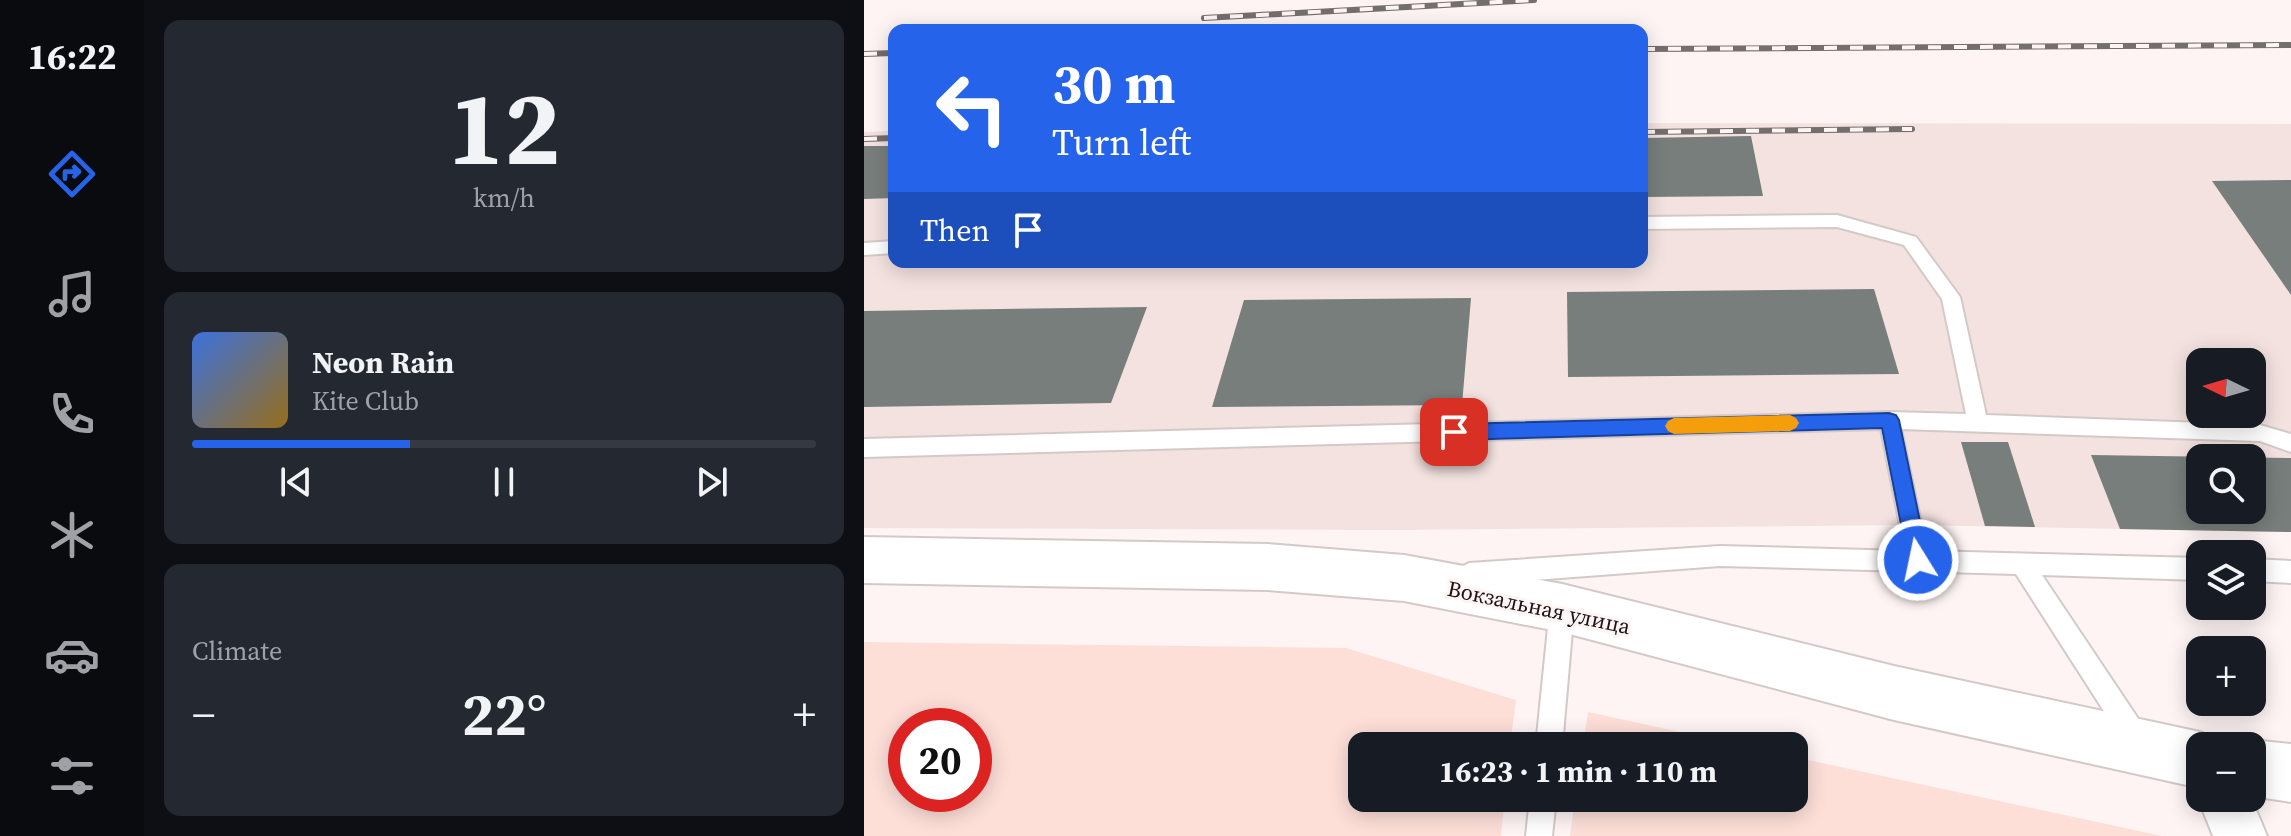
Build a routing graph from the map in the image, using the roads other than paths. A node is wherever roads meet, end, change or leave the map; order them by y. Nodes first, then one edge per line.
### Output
1 (1648, 223) edge
2 (888, 247) edge
3 (864, 249) edge
4 (1889, 420) junction
5 (1978, 423) junction
6 (2291, 443) edge
7 (864, 448) edge
8 (864, 560) edge
9 (1918, 560) junction
10 (2021, 563) junction
11 (2186, 569) edge
12 (2266, 571) edge
13 (2291, 572) edge
14 (1404, 578) junction
15 (1562, 608) junction
16 (1550, 732) edge
17 (2143, 749) junction
18 (2186, 757) edge
19 (2266, 770) edge
20 (2291, 773) edge
21 (1542, 812) edge
22 (2230, 812) edge
23 (1539, 836) edge
24 (2240, 836) edge

1 - 5 lane
2 - 3 lane
4 - 5 lane
4 - 7 lane
4 - 9 lane
5 - 6 lane
8 - 14 main road, Вокзальная улица
9 - 10 lane
9 - 14 lane
10 - 11 lane
10 - 17 lane
12 - 13 lane
14 - 15 main road, Вокзальная улица
15 - 16 lane
15 - 17 main road, Вокзальная улица
17 - 18 main road, Вокзальная улица
19 - 20 main road
21 - 23 lane
22 - 24 street

